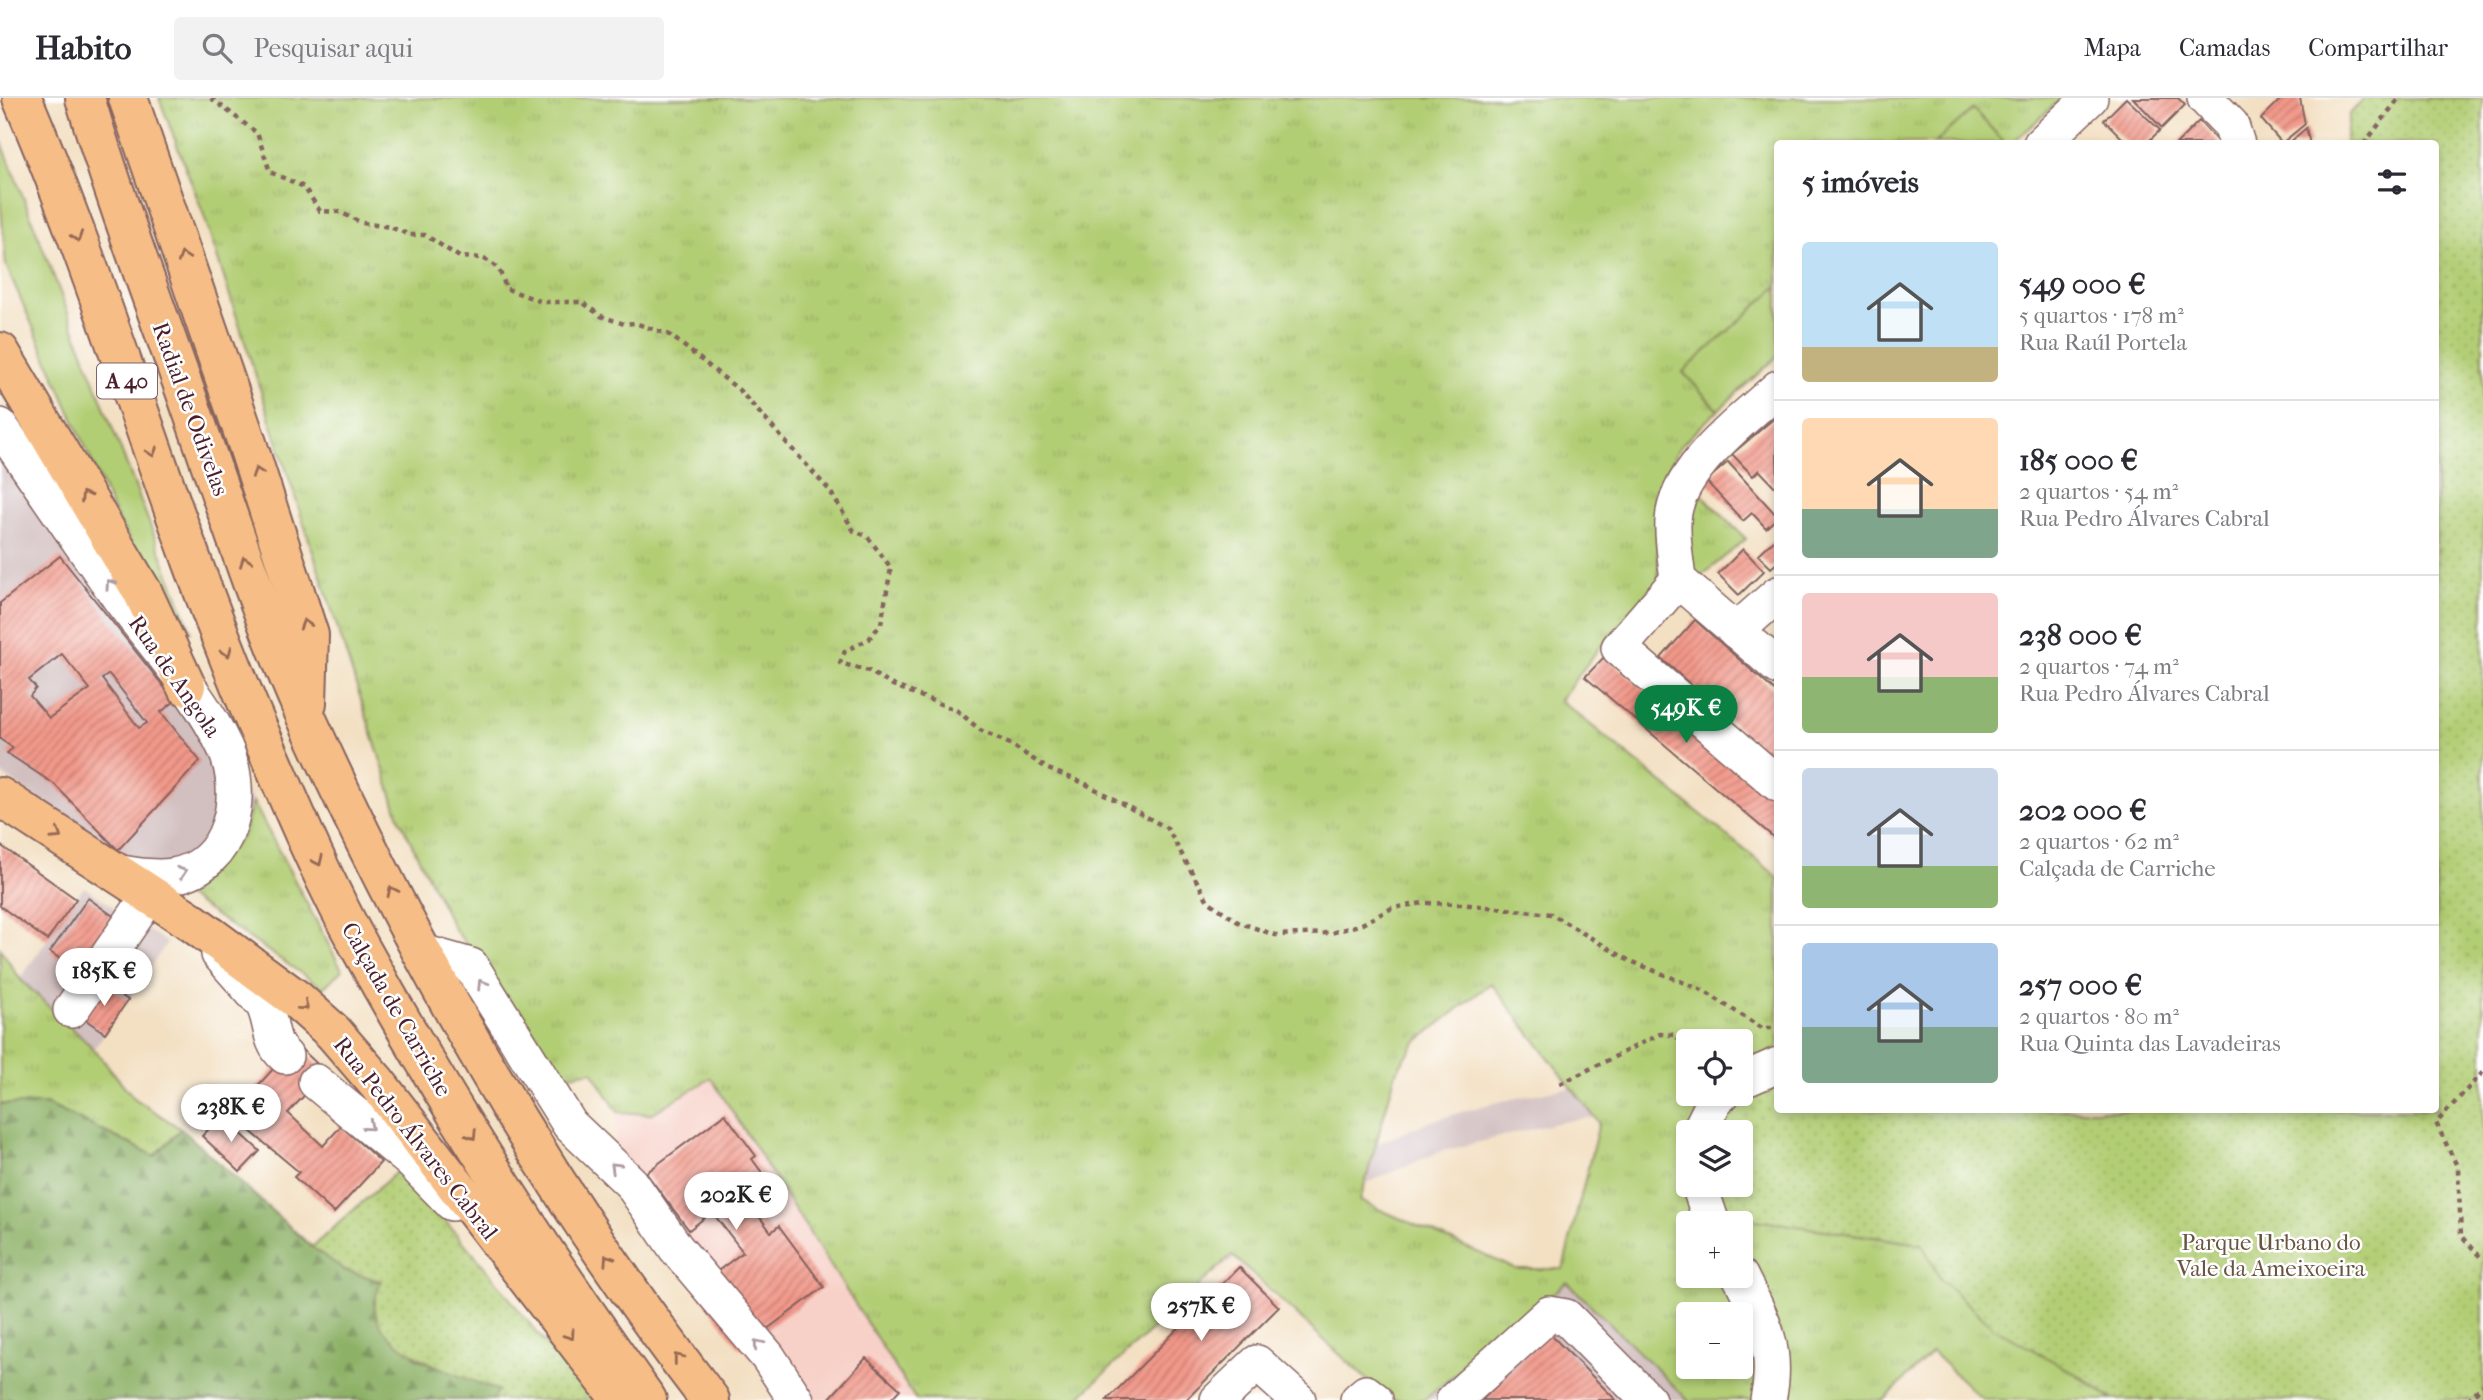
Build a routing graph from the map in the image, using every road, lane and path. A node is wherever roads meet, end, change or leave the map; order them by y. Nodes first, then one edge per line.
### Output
1 (22, 98) edge
2 (30, 98) edge
3 (83, 98) edge
4 (128, 98) edge
5 (211, 98) edge
6 (2090, 98) edge
7 (2205, 98) edge
8 (2399, 98) edge
9 (2045, 140) edge
10 (2236, 140) edge
11 (2367, 140) edge
12 (54, 173) junction
13 (0, 352) edge
14 (1774, 392) edge
15 (0, 426) edge
16 (1678, 580) junction
17 (1774, 598) edge
18 (1736, 631) junction
19 (1774, 664) edge
20 (186, 686) junction
21 (306, 716) junction
22 (1774, 781) edge
23 (0, 797) edge
24 (115, 872) junction
25 (150, 895) junction
26 (189, 920) junction
27 (422, 952) junction
28 (71, 1010) dead end
29 (1774, 1028) edge
30 (1676, 1035) edge
31 (285, 1056) dead end
32 (1774, 1067) edge
33 (2483, 1072) edge
34 (1753, 1076) edge
35 (316, 1082) dead end
36 (1560, 1084) dead end
37 (2483, 1260) edge
38 (1746, 1288) edge
39 (547, 1303) junction
40 (2483, 1385) edge
41 (621, 1400) edge
42 (648, 1400) edge
43 (710, 1400) edge
44 (796, 1400) edge
45 (1218, 1400) edge
46 (1298, 1400) edge
47 (1358, 1400) edge
48 (1375, 1400) edge
49 (1454, 1400) edge
50 (1648, 1400) edge
51 (1768, 1400) edge
52 (2468, 1400) edge

1 - 12 main road, A 40
2 - 12 main road
21 -> 3 main road, Radial de Odivelas / A 40
21 -> 4 main road
5 - 29 path
6 - 9 street
7 - 10 street
8 - 11 path
12 -> 42 main road, Calçada de Carriche / A 40
20 -> 13 main road
14 - 16 street
20 -> 15 street, Rua de Angola
16 - 18 street
16 - 22 street
17 - 18 street
18 - 19 street
24 -> 20 street, Rua de Angola
27 -> 21 main road
23 -> 24 main road, Rua Pedro Álvares Cabral
24 - 25 main road, Rua Pedro Álvares Cabral
25 - 26 main road, Rua Pedro Álvares Cabral
25 - 28 street
26 - 31 street
26 -> 39 main road, Rua Pedro Álvares Cabral
43 -> 27 main road
44 -> 27 street
30 - 36 path
32 - 34 street
33 - 37 path
35 -> 39 street
38 - 51 street
39 -> 41 main road, Rua Pedro Álvares Cabral
40 - 52 path
45 - 46 street
47 - 48 street
49 - 50 street

